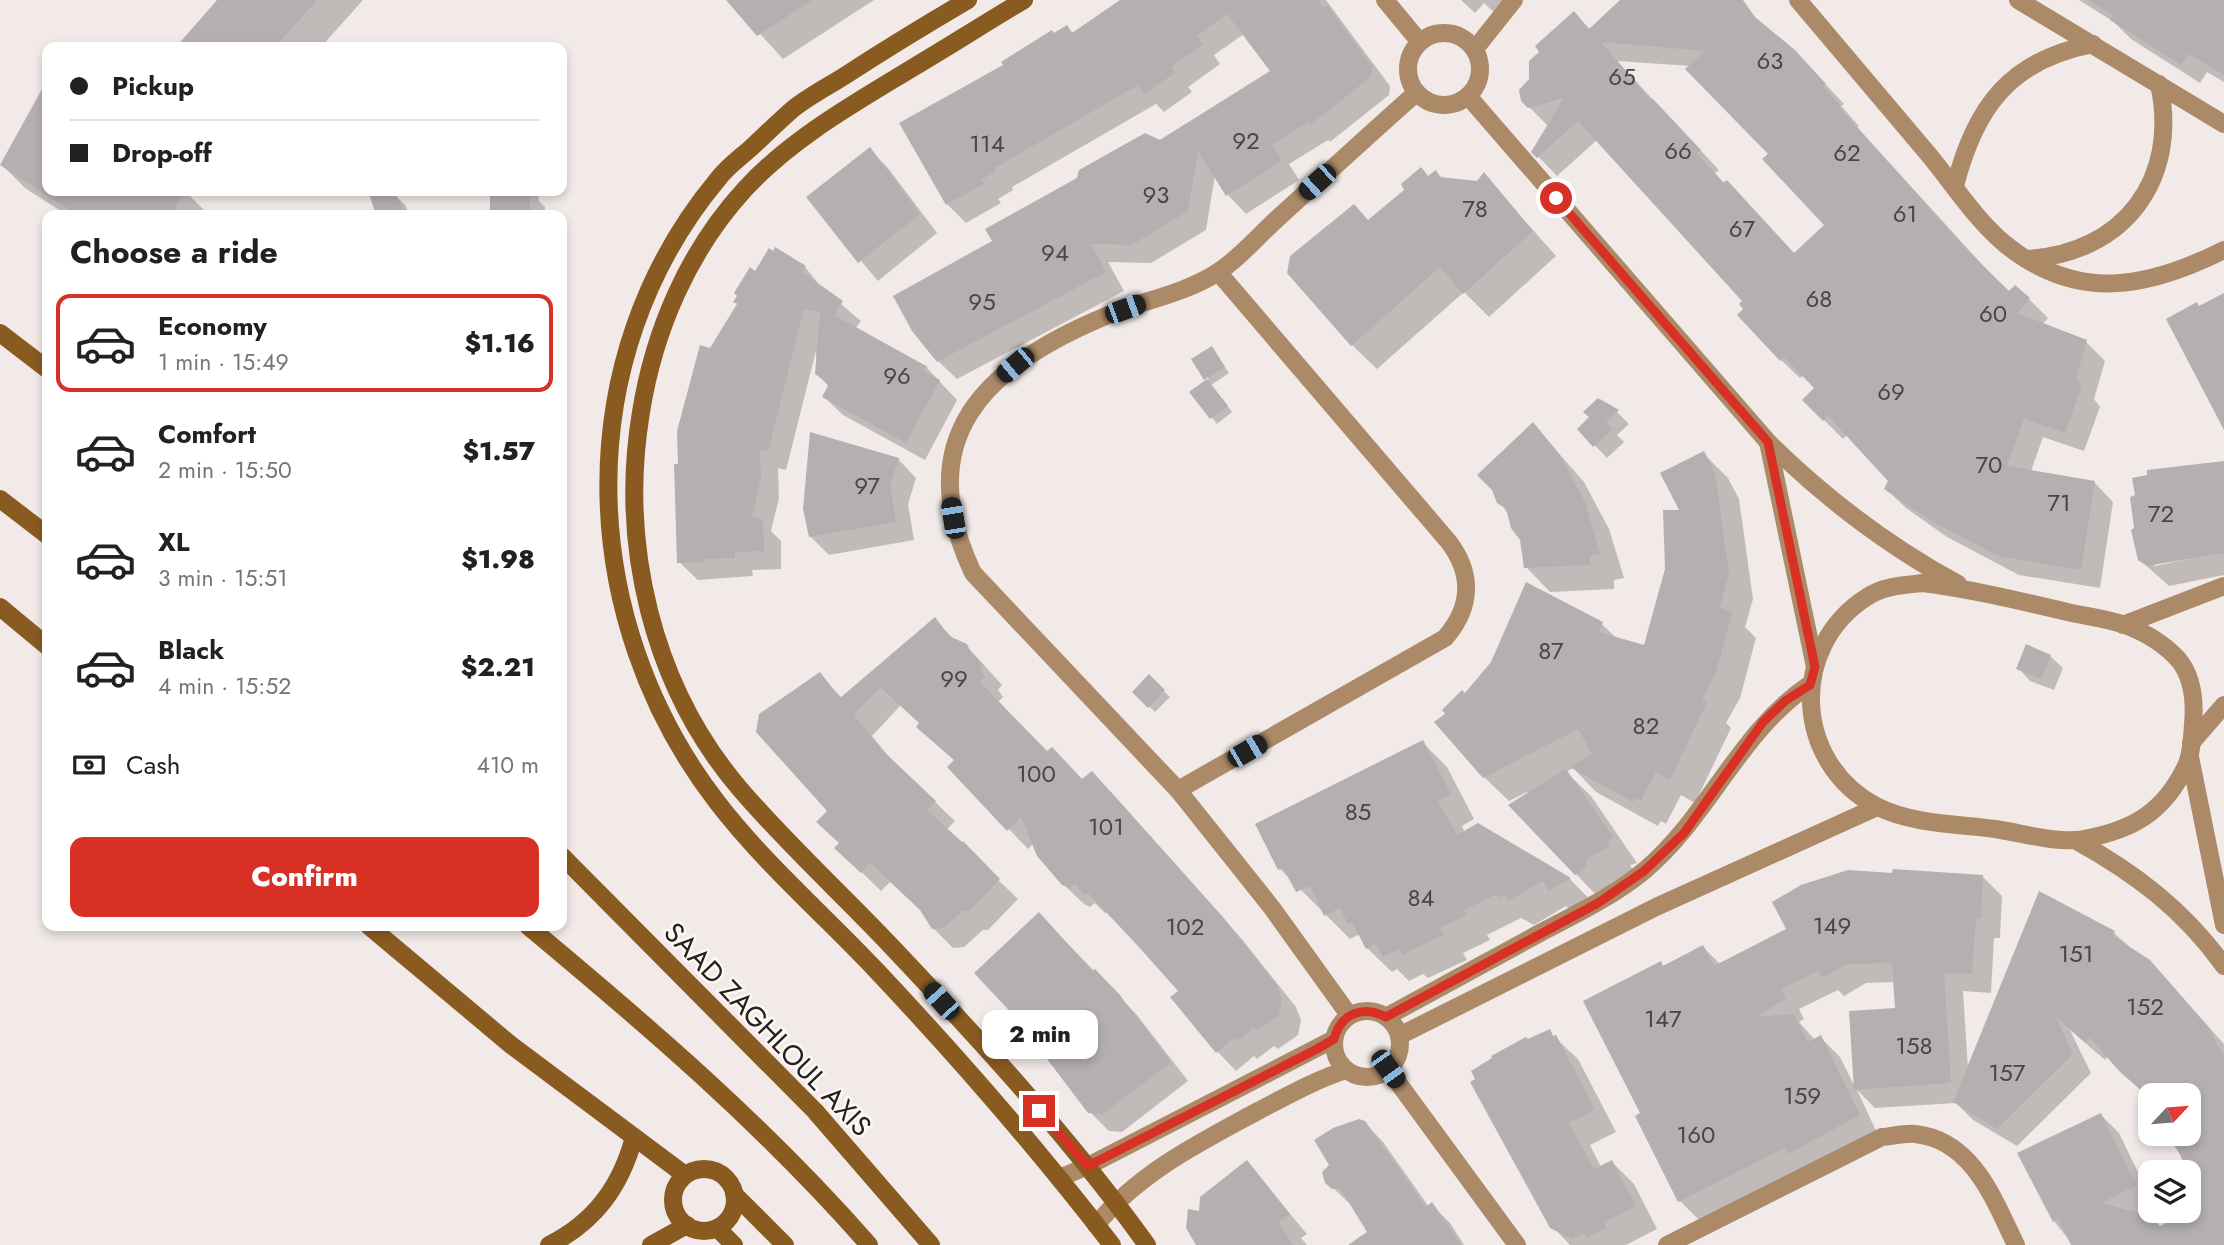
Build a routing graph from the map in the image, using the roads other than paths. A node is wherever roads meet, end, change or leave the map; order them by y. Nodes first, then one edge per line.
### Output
1 (968, 0) edge
2 (1024, 0) edge
3 (1385, 0) edge
4 (1514, 0) edge
5 (1798, 0) edge
6 (2018, 0) edge
7 (1419, 41) junction
8 (2094, 44) junction
9 (1475, 49) junction
10 (2159, 84) junction
11 (1416, 93) junction
12 (1468, 96) junction
13 (2224, 124) edge
14 (1955, 187) junction
15 (2224, 250) edge
16 (2026, 259) junction
17 (1218, 272) junction
18 (0, 333) edge
19 (42, 365) edge
20 (1768, 442) junction
21 (0, 499) edge
22 (42, 531) edge
23 (2224, 586) edge
24 (1968, 589) junction
25 (0, 607) edge
26 (2123, 625) junction
27 (42, 642) edge
28 (1812, 676) junction
29 (2224, 705) edge
30 (2191, 750) junction
31 (1178, 790) junction
32 (1877, 807) junction
33 (2075, 841) junction
34 (567, 861) edge
35 (2224, 925) edge
36 (375, 931) edge
37 (533, 931) edge
38 (2224, 966) edge
39 (1349, 1015) junction
40 (1386, 1017) junction
41 (1399, 1036) junction
42 (1334, 1039) junction
43 (1388, 1069) junction
44 (1346, 1070) junction
45 (634, 1137) junction
46 (1088, 1166) junction
47 (685, 1175) junction
48 (1059, 1178) junction
49 (734, 1194) junction
50 (1117, 1202) junction
51 (1097, 1225) junction
52 (687, 1226) junction
53 (717, 1228) junction
54 (549, 1245) edge
55 (651, 1245) edge
56 (734, 1245) edge
57 (785, 1245) edge
58 (869, 1245) edge
59 (931, 1245) edge
60 (1112, 1245) edge
61 (1147, 1245) edge
62 (1517, 1245) edge
63 (1667, 1245) edge
64 (2016, 1245) edge

1 - 48 street
2 - 46 street
3 - 7 street
4 - 9 street
5 - 14 street
6 - 8 street
7 - 9 street
7 - 11 street
8 - 10 street
8 - 14 street
9 - 12 street
10 - 13 street
10 - 16 street
11 - 12 street
11 - 17 street
12 - 20 street
14 - 16 street
15 - 16 street
17 - 31 street
17 - 31 street
18 - 19 street
20 - 24 street
20 - 28 street
21 - 22 street
23 - 26 street
24 - 26 street
24 - 28 street
25 - 27 street
26 - 30 street
28 - 32 street
28 - 40 street
29 - 30 street
30 - 33 street
30 - 35 street
31 - 39 street
32 - 33 street
32 - 41 street
33 - 38 street
34 - 59 street, SAAD ZAGHLOUL AXIS
36 - 45 street
37 - 58 street
39 - 40 street
39 - 42 street
40 - 41 street
41 - 43 street
42 - 44 street
42 - 46 street
43 - 44 street
43 - 62 street
44 - 50 street
45 - 47 street
45 - 54 street
46 - 48 street
46 - 50 street
47 - 49 street
47 - 52 street
48 - 51 street
49 - 53 street
49 - 57 street
50 - 51 street
50 - 61 street
51 - 60 street
52 - 53 street
52 - 55 street
53 - 56 street
63 - 64 street

